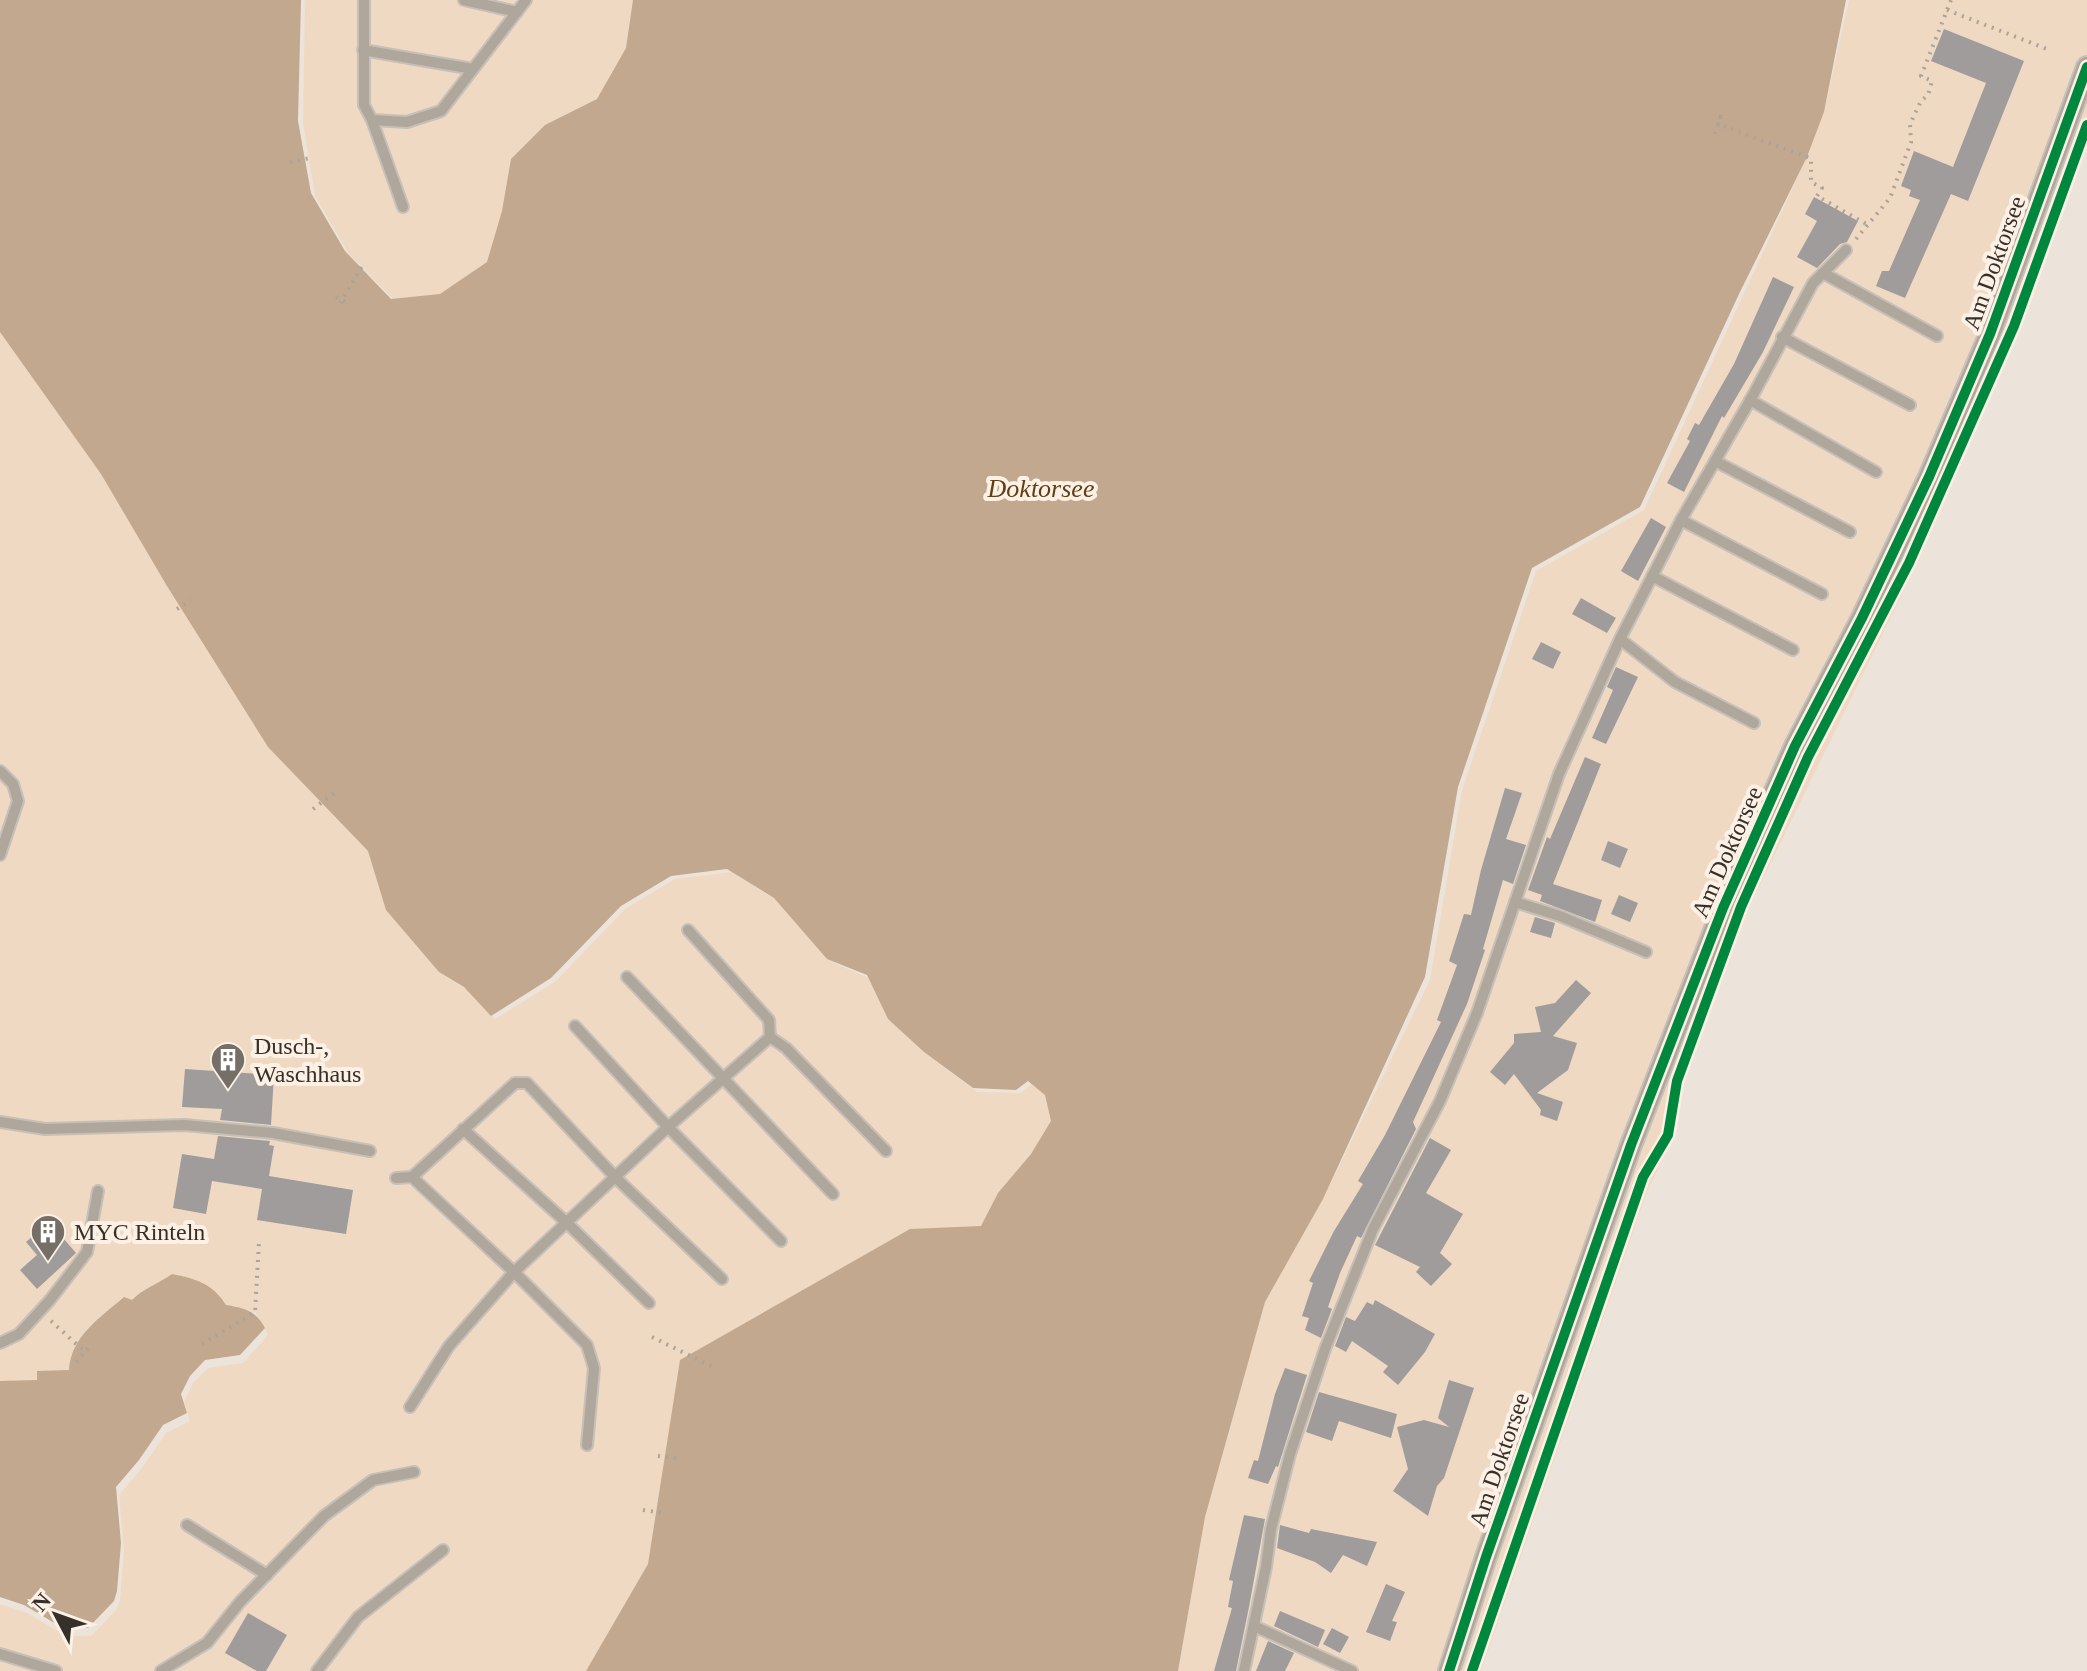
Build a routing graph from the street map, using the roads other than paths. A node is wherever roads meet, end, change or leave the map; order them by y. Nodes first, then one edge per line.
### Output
1 (364, 0) edge
2 (464, 0) edge
3 (526, 0) edge
4 (517, 12) junction
5 (363, 50) junction
6 (2087, 67) edge
7 (473, 69) junction
8 (372, 120) junction
9 (403, 207) dead end
10 (1846, 250) road end
11 (1823, 273) junction
12 (1937, 336) dead end
13 (1782, 337) junction
14 (1750, 400) junction
15 (1910, 405) dead end
16 (1715, 461) junction
17 (1876, 472) dead end
18 (1681, 520) junction
19 (1850, 532) dead end
20 (1652, 576) junction
21 (1822, 594) dead end
22 (1620, 639) junction
23 (1793, 650) dead end
24 (1754, 723) dead end
25 (0, 771) edge
26 (0, 855) edge
27 (1515, 902) junction
28 (688, 930) dead end
29 (1646, 952) dead end
30 (627, 977) dead end
31 (575, 1026) dead end
32 (770, 1037) junction
33 (723, 1078) junction
34 (0, 1122) edge
35 (668, 1127) junction
36 (463, 1129) junction
37 (370, 1151) dead end
38 (886, 1151) dead end
39 (412, 1177) junction
40 (615, 1177) junction
41 (396, 1178) dead end
42 (98, 1191) dead end
43 (833, 1194) dead end
44 (566, 1222) junction
45 (781, 1241) dead end
46 (514, 1272) junction
47 (722, 1279) dead end
48 (649, 1303) dead end
49 (0, 1343) edge
50 (410, 1407) dead end
51 (587, 1445) dead end
52 (414, 1472) dead end
53 (187, 1525) dead end
54 (443, 1550) dead end
55 (267, 1575) junction
56 (1254, 1626) junction
57 (0, 1654) edge
58 (56, 1671) edge
59 (161, 1671) edge
60 (317, 1671) edge
61 (1244, 1671) edge
62 (1352, 1671) edge
63 (1449, 1671) edge

1 - 5 lane
2 - 4 lane
3 - 4 lane
4 - 7 lane
5 - 7 lane
5 - 8 lane
6 - 63 street, Am Doktorsee
7 - 8 lane
8 - 9 lane
10 - 11 lane
11 - 12 lane
11 - 13 lane
13 - 14 lane
13 - 15 lane
14 - 16 lane
14 - 17 lane
16 - 18 lane
16 - 19 lane
18 - 20 lane
18 - 21 lane
20 - 22 lane
20 - 23 lane
22 - 24 lane
22 - 27 lane
25 - 26 lane
27 - 29 lane
27 - 56 lane
28 - 32 lane
30 - 33 lane
31 - 35 lane
32 - 33 lane
32 - 38 lane
33 - 35 lane
33 - 43 lane
34 - 37 lane
35 - 40 lane
35 - 45 lane
36 - 39 lane
36 - 40 lane
36 - 44 lane
39 - 41 lane
39 - 46 lane
40 - 44 lane
40 - 47 lane
42 - 49 lane
44 - 46 lane
44 - 48 lane
46 - 50 lane
46 - 51 lane
52 - 55 lane
53 - 55 lane
54 - 60 lane
55 - 59 lane
56 - 61 lane
56 - 62 lane
57 - 58 lane

